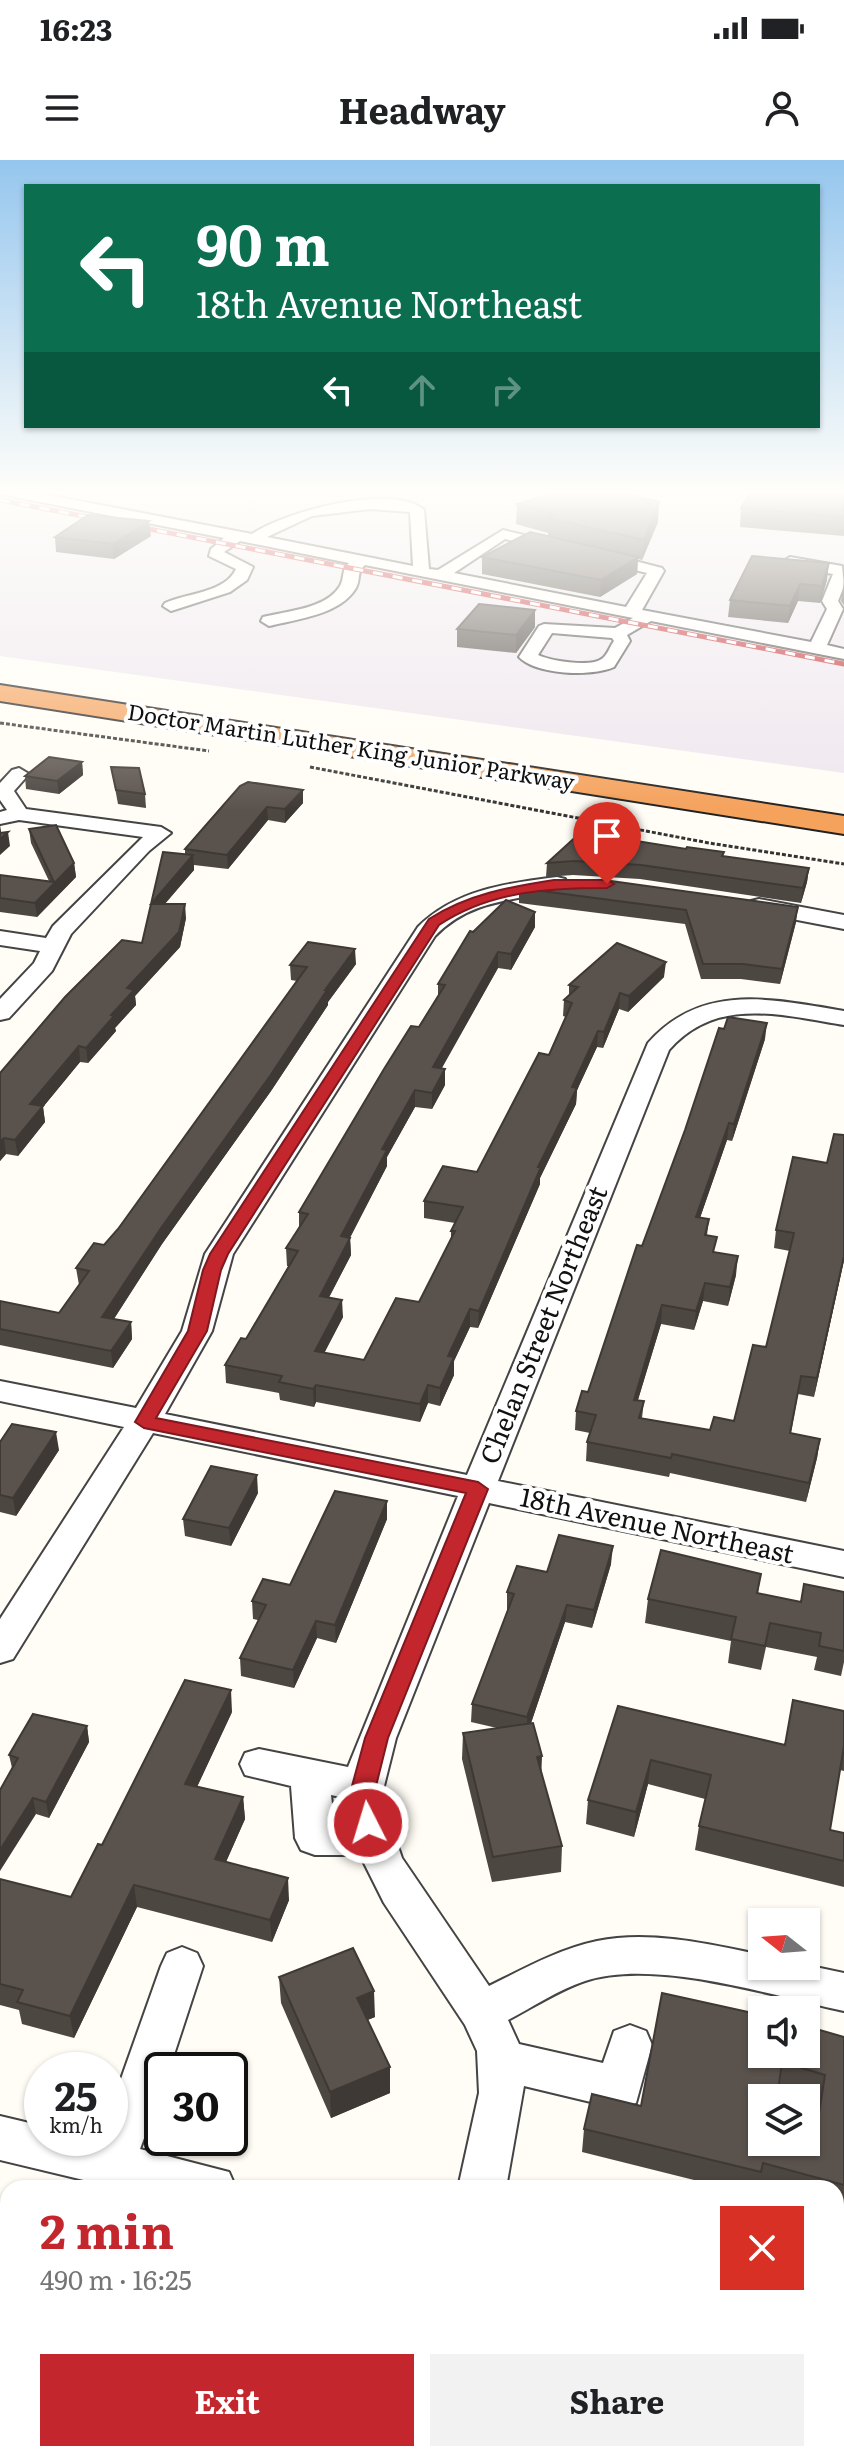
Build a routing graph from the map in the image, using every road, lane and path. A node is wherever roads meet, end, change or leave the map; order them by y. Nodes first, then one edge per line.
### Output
1 (202, 596) edge
2 (338, 596) edge
3 (550, 596) edge
4 (643, 596) edge
5 (832, 596) edge
6 (171, 606) dead end
7 (630, 612) junction
8 (649, 616) junction
9 (269, 621) dead end
10 (618, 633) junction
11 (817, 648) junction
12 (844, 654) edge
13 (0, 681) edge
14 (0, 693) edge
15 (0, 723) edge
16 (209, 751) dead end
17 (309, 767) dead end
18 (19, 774) dead end
19 (844, 812) edge
20 (10, 816) edge
21 (844, 825) edge
22 (844, 864) edge
23 (579, 883) edge
24 (735, 903) edge
25 (844, 922) edge
26 (0, 938) edge
27 (54, 946) junction
28 (0, 1013) edge
29 (844, 1018) edge
30 (0, 1391) edge
31 (144, 1422) junction
32 (478, 1489) junction
33 (844, 1564) edge
34 (0, 1649) edge
35 (259, 1764) dead end
36 (310, 1774) junction
37 (364, 1786) junction
38 (375, 1839) junction
39 (182, 1966) dead end
40 (844, 1992) edge
41 (481, 2012) junction
42 (630, 2045) dead end
43 (501, 2060) junction
44 (0, 2138) edge
45 (110, 2164) junction
46 (178, 2180) edge
47 (484, 2180) edge

1 - 6 street
2 - 9 street
3 - 7 street
4 - 7 street
5 - 11 street
7 - 8 street
8 - 10 street
8 - 11 street
10 - 10 street
11 - 12 street
13 - 19 highway, Doctor Martin Luther King Junior Parkway
14 - 21 highway, Doctor Martin Luther King Junior Parkway
15 - 16 path, Doctor Martin Luther King Junior Parkway
17 - 22 path, Doctor Martin Luther King Junior Parkway
18 - 20 street
20 - 27 street
23 - 31 street
24 - 25 street
26 - 27 street
27 - 28 street
29 - 32 street, Chelan Street Northeast
30 - 31 street, 18th Avenue Northeast
31 - 32 street, 18th Avenue Northeast
31 - 34 street
32 - 33 street, 18th Avenue Northeast
32 - 37 street, Chelan Street Northeast
35 - 36 street
36 - 37 street
36 - 38 street
37 - 38 street, Chelan Street Northeast
38 - 41 street, Chelan Street Northeast
39 - 45 street
40 - 41 street
41 - 43 street, Chelan Street Northeast
42 - 43 street
43 - 47 street, Chelan Street Northeast
44 - 45 street
45 - 46 street

